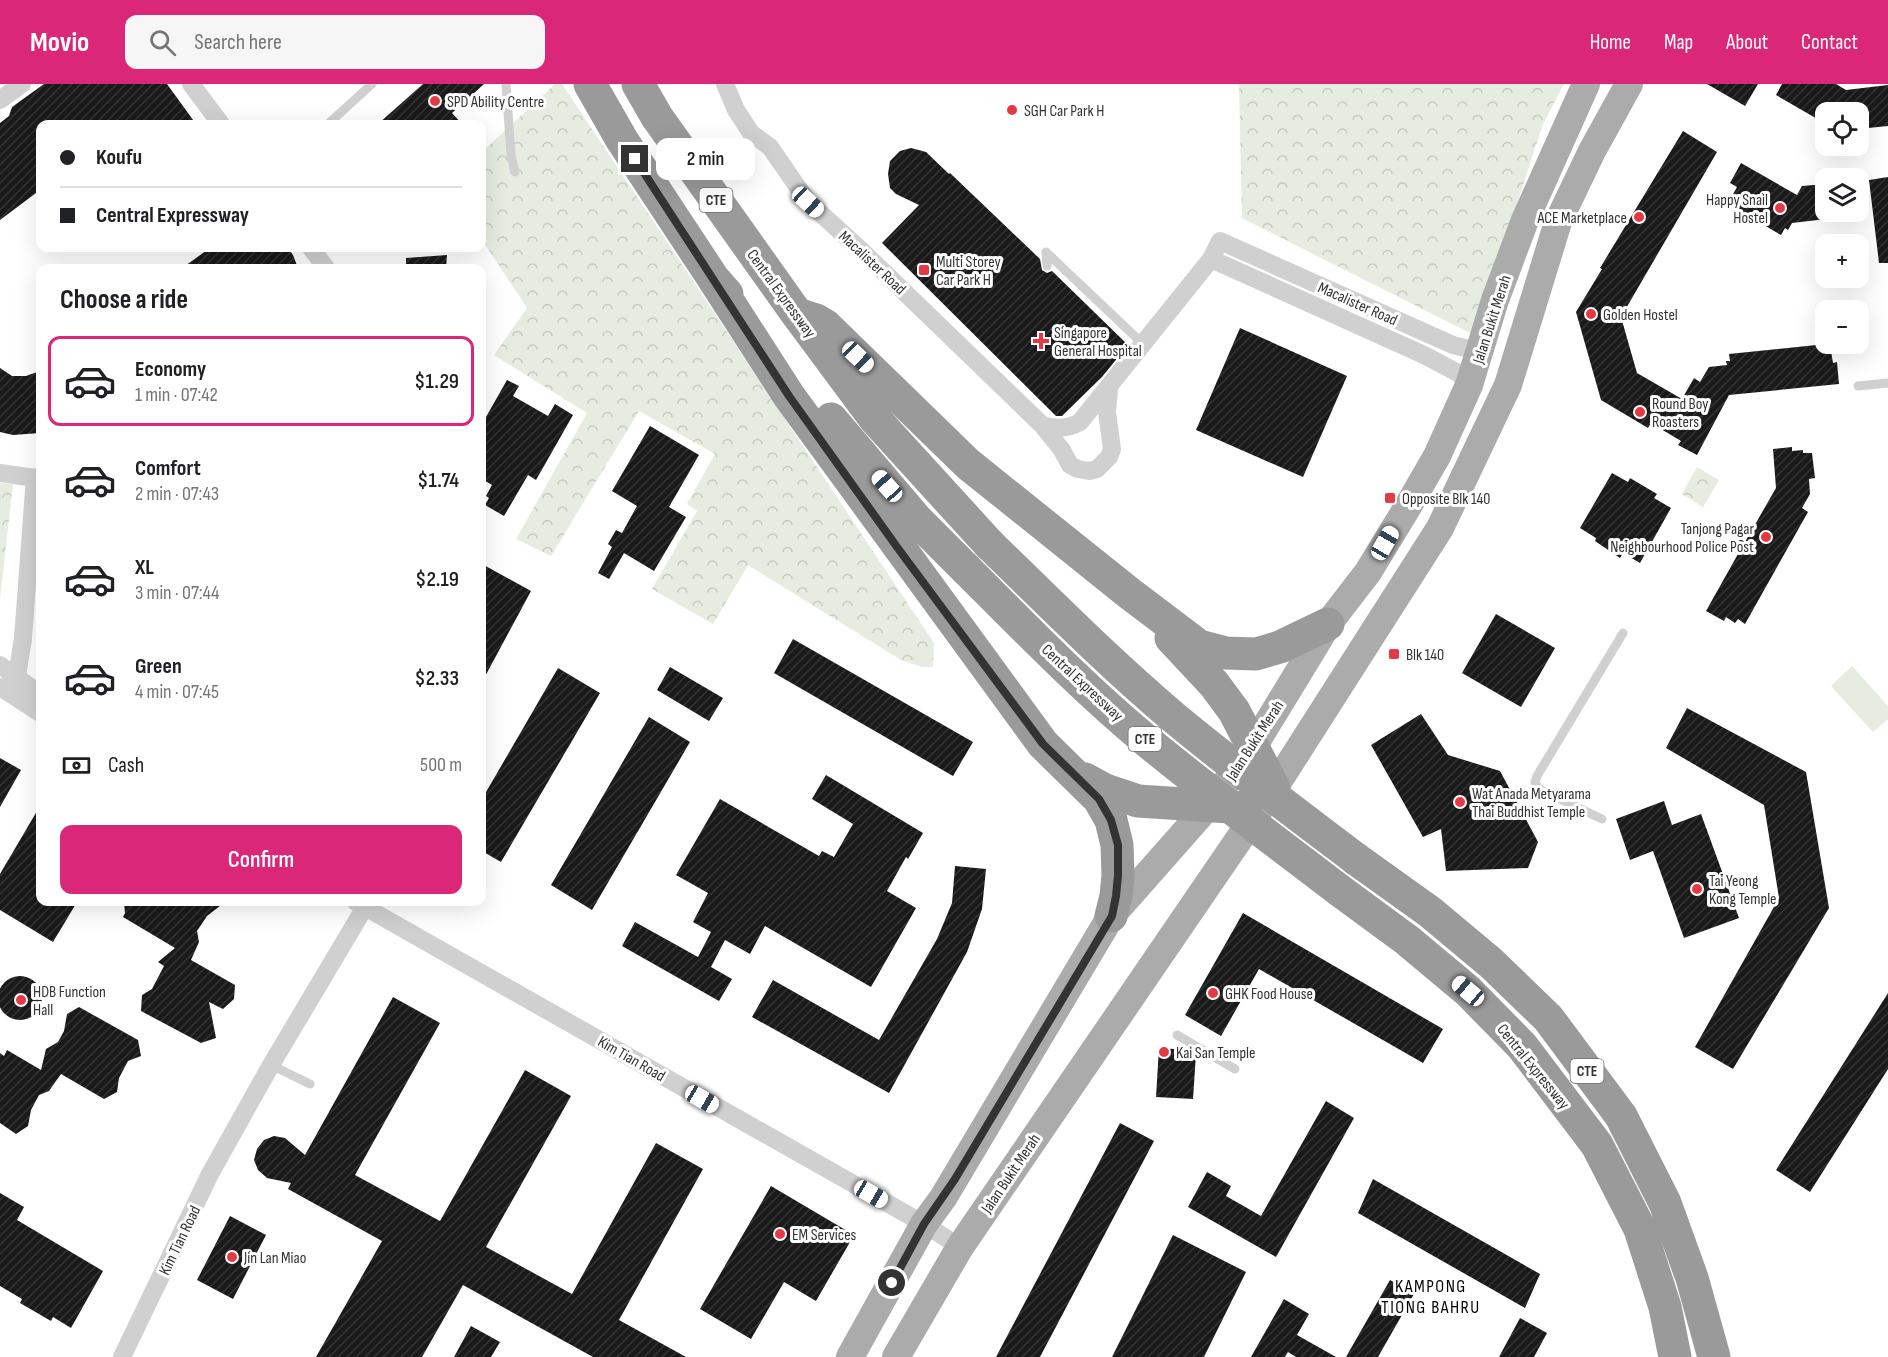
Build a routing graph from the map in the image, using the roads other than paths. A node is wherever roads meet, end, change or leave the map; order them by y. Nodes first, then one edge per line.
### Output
1 (22, 84) edge
2 (191, 84) edge
3 (372, 84) edge
4 (506, 84) edge
5 (590, 84) edge
6 (638, 84) edge
7 (725, 84) edge
8 (1586, 84) edge
9 (1629, 84) edge
10 (0, 100) edge
11 (218, 120) edge
12 (332, 120) edge
13 (515, 172) dead end
14 (1211, 259) junction
15 (1047, 266) dead end
16 (713, 278) junction
17 (797, 314) junction
18 (1484, 342) junction
19 (1143, 344) junction
20 (1888, 383) edge
21 (1469, 385) junction
22 (1858, 386) dead end
23 (1109, 389) junction
24 (1077, 424) junction
25 (1042, 425) junction
26 (1109, 435) junction
27 (1062, 450) junction
28 (0, 473) edge
29 (36, 477) edge
30 (36, 498) edge
31 (1129, 593) junction
32 (1328, 624) junction
33 (1623, 633) dead end
34 (23, 638) junction
35 (0, 653) edge
36 (0, 665) edge
37 (18, 676) junction
38 (7, 691) edge
39 (36, 701) edge
40 (36, 704) edge
41 (1253, 747) junction
42 (1071, 770) junction
43 (1266, 798) junction
44 (1209, 806) junction
45 (1602, 819) dead end
46 (359, 906) edge
47 (364, 906) edge
48 (1112, 916) junction
49 (1177, 1035) dead end
50 (271, 1065) junction
51 (1235, 1069) dead end
52 (310, 1084) dead end
53 (924, 1224) junction
54 (960, 1247) junction
55 (122, 1357) edge
56 (850, 1357) edge
57 (896, 1357) edge
58 (1675, 1357) edge
59 (1714, 1357) edge

1 - 10 street
2 - 11 street
3 - 12 lane
4 - 13 lane
5 - 16 highway, Central Expressway / CTE
6 - 17 highway, Central Expressway / CTE
7 - 25 street, Macalister Road
8 - 18 main road, Jalan Bukit Merah
9 - 43 main road, Jalan Bukit Merah
14 - 18 street, Macalister Road
14 - 19 street, Macalister Road
14 - 21 street, Macalister Road
15 - 19 lane
16 - 42 highway
16 - 58 highway, Central Expressway / CTE, bridge
17 - 31 highway
17 - 59 highway, Central Expressway / CTE, bridge
18 - 21 main road, Jalan Bukit Merah
19 - 23 street, Macalister Road
20 - 22 lane
21 - 32 main road, Jalan Bukit Merah
23 - 24 street, Macalister Road
23 - 26 street, Macalister Road
24 - 25 street
24 - 26 street
24 - 27 street, Macalister Road
25 - 27 street, Macalister Road
26 - 27 street, Macalister Road
28 - 29 street
30 - 34 street
31 - 32 highway
31 - 41 highway
32 - 41 main road, Jalan Bukit Merah
33 - 45 lane
34 - 35 street
34 - 37 street
36 - 37 street
37 - 38 street
37 - 39 street
38 - 40 street
41 - 43 highway
41 - 44 main road, Jalan Bukit Merah
42 - 44 highway
42 - 48 highway
43 - 44 highway
43 - 54 main road, Jalan Bukit Merah
44 - 48 main road, Jalan Bukit Merah
46 - 50 street, Kim Tian Road
47 - 53 street, Kim Tian Road
48 - 53 main road, Jalan Bukit Merah
49 - 51 lane
50 - 52 lane
50 - 55 street, Kim Tian Road
53 - 54 street, Kim Tian Road
53 - 56 main road, Jalan Bukit Merah
54 - 57 main road, Jalan Bukit Merah

